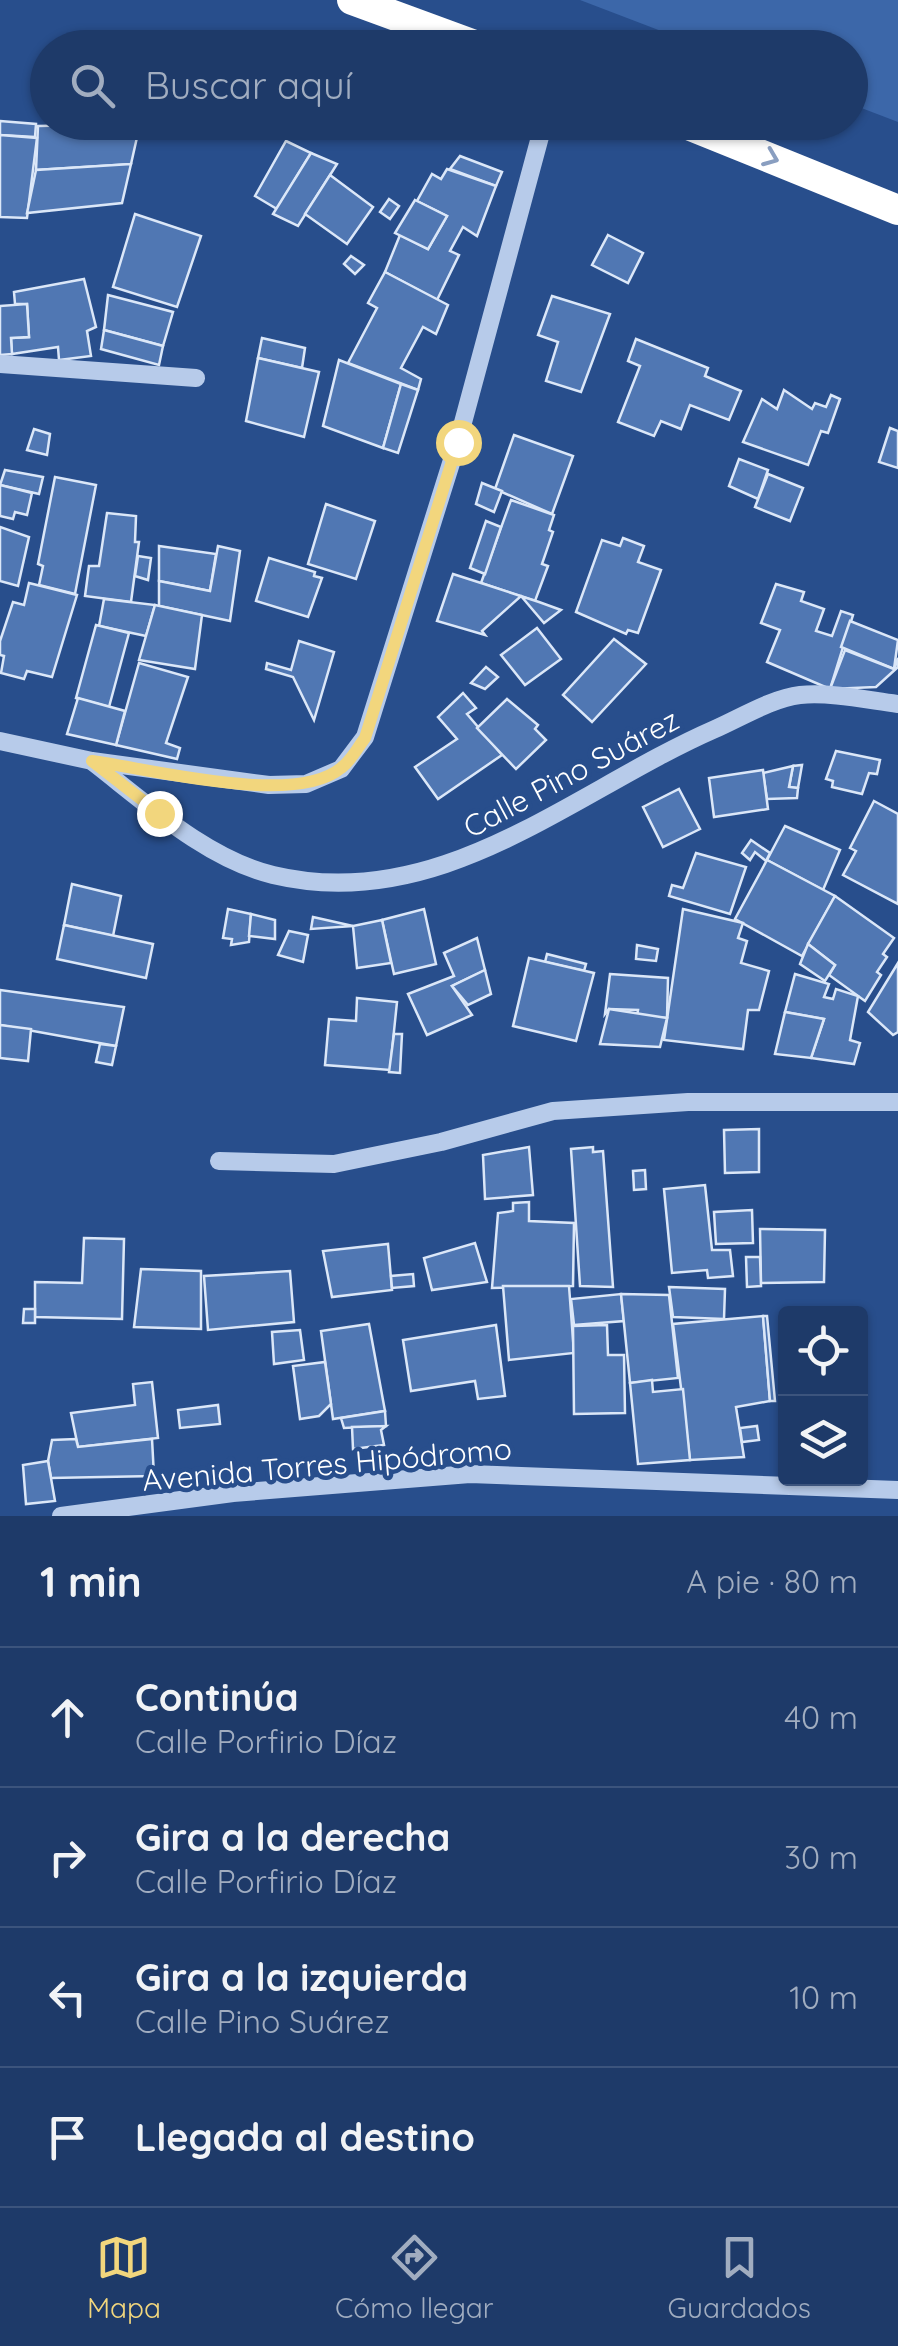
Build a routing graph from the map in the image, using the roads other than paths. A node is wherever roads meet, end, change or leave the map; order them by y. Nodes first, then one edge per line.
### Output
1 (352, 0) edge
2 (434, 30) edge
3 (539, 140) edge
4 (725, 140) edge
5 (898, 208) edge
6 (0, 364) edge
7 (196, 378) dead end
8 (898, 704) edge
9 (0, 741) edge
10 (92, 761) junction
11 (898, 1102) edge
12 (219, 1161) dead end
13 (898, 1490) edge
14 (60, 1516) edge

1 - 2 highway
3 - 10 street
4 -> 5 highway
6 - 7 street
8 - 10 street, Calle Pino Suárez
9 - 10 street, Calle Pino Suárez
11 - 12 street
13 - 14 street, Avenida Torres Hipódromo

